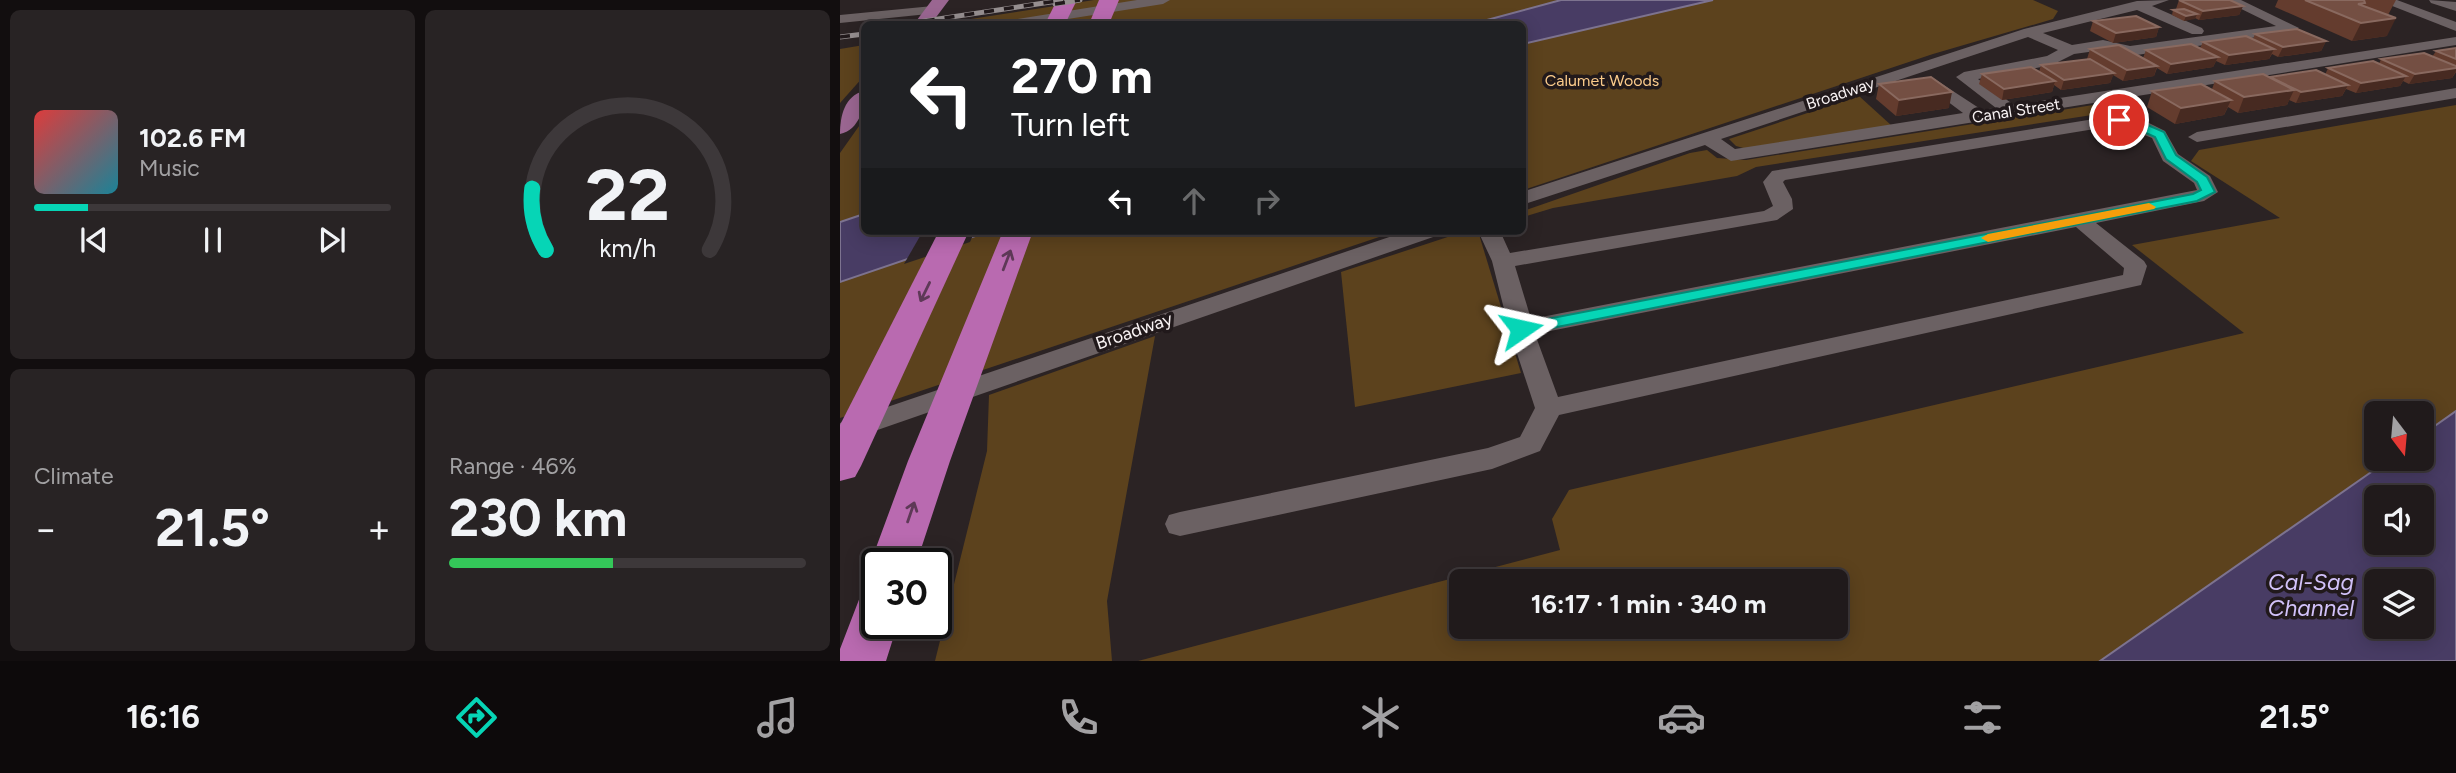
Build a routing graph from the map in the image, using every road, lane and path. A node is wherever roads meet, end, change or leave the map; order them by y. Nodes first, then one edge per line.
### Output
1 (1067, 0) edge
2 (1109, 0) edge
3 (1163, 0) edge
4 (2162, 0) edge
5 (2230, 0) edge
6 (2437, 0) edge
7 (2381, 3) edge
8 (937, 5) edge
9 (2137, 5) junction
10 (2456, 7) edge
11 (1094, 18) edge
12 (840, 19) edge
13 (2274, 20) junction
14 (924, 21) edge
15 (1053, 21) edge
16 (1056, 21) edge
17 (2456, 27) edge
18 (2029, 32) junction
19 (2189, 39) junction
20 (2456, 41) edge
21 (2336, 47) dead end
22 (2070, 50) junction
23 (2357, 56) junction
24 (2290, 67) junction
25 (2238, 75) junction
26 (2320, 80) edge
27 (1933, 83) edge
28 (2178, 84) junction
29 (2456, 93) edge
30 (861, 96) edge
31 (2354, 96) dead end
32 (861, 98) edge
33 (2205, 99) edge
34 (2376, 107) junction
35 (840, 109) edge
36 (2011, 111) junction
37 (1978, 116) junction
38 (2237, 116) dead end
39 (2258, 127) junction
40 (840, 128) edge
41 (1706, 137) junction
42 (2197, 137) dead end
43 (1526, 198) edge
44 (2080, 220) junction
45 (952, 235) edge
46 (1016, 235) edge
47 (1416, 235) edge
48 (1491, 235) edge
49 (1503, 261) junction
50 (1521, 329) junction
51 (1549, 408) junction
52 (840, 433) edge
53 (840, 466) edge
54 (1180, 524) dead end
55 (899, 548) edge
56 (868, 639) edge
57 (861, 661) edge

1 - 16 highway
2 - 11 highway
3 - 11 street
4 - 9 street, Broadway
5 - 13 street
6 - 10 street
7 - 17 street
8 - 12 street
8 - 14 main road
9 - 18 street, Broadway
9 - 19 street
11 - 15 street
13 - 19 street
13 - 19 street
18 - 22 street
18 - 41 street, Broadway
19 - 22 street
19 - 25 street
20 - 23 street, Canal Street
21 - 23 street
22 - 36 street
23 - 24 street, Canal Street
24 - 25 street, Canal Street
24 - 26 street
25 - 28 street, Canal Street
27 - 37 street
28 - 33 street
28 - 36 street, Canal Street
29 - 34 street
30 - 35 main road
31 - 34 street
32 - 40 main road
34 - 39 street
36 - 37 street, Canal Street
37 - 41 street, Canal Street
38 - 39 street
39 - 42 street
41 - 43 street, Broadway
44 - 49 street
44 - 50 street
44 - 51 street
45 -> 53 highway
55 -> 46 highway
47 - 52 street, Broadway
48 - 49 street
49 - 50 street
50 - 51 street
51 - 54 street
56 - 57 highway

